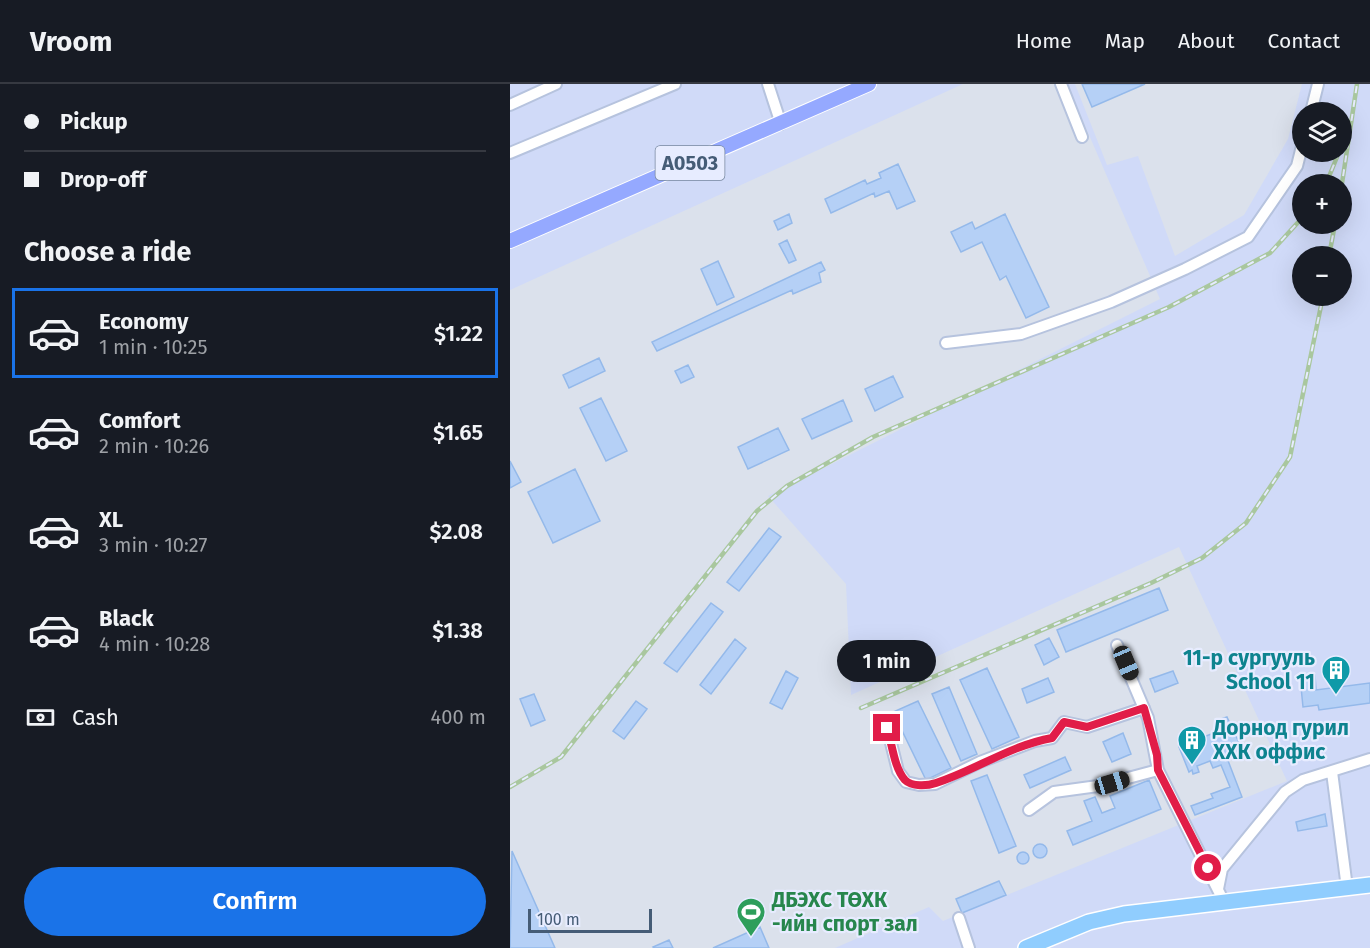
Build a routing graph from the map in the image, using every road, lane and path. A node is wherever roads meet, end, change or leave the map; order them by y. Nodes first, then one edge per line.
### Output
1 (556, 84) edge
2 (675, 84) edge
3 (768, 84) edge
4 (869, 84) edge
5 (1061, 84) edge
6 (1318, 84) edge
7 (1314, 102) edge
8 (510, 105) edge
9 (781, 124) junction
10 (1082, 137) dead end
11 (510, 153) edge
12 (1298, 162) edge
13 (510, 241) edge
14 (946, 343) dead end
15 (1117, 645) dead end
16 (1144, 708) junction
17 (887, 728) dead end
18 (1370, 759) edge
19 (1158, 770) junction
20 (1332, 772) junction
21 (1029, 810) dead end
22 (1370, 885) edge
23 (1347, 888) junction
24 (1221, 896) junction
25 (959, 918) dead end
26 (969, 948) edge
27 (1026, 948) edge

1 - 8 street
2 - 11 street
3 - 9 street
4 - 9 main road, A0503
5 - 10 street
6 - 7 street
9 - 13 main road, A0503
12 - 14 street
15 - 16 street
16 - 17 street
16 - 19 street
18 - 20 street
19 - 21 street
19 - 24 street
20 - 23 street
20 - 24 street
22 - 23 highway
23 - 24 highway
24 - 27 highway
25 - 26 street

